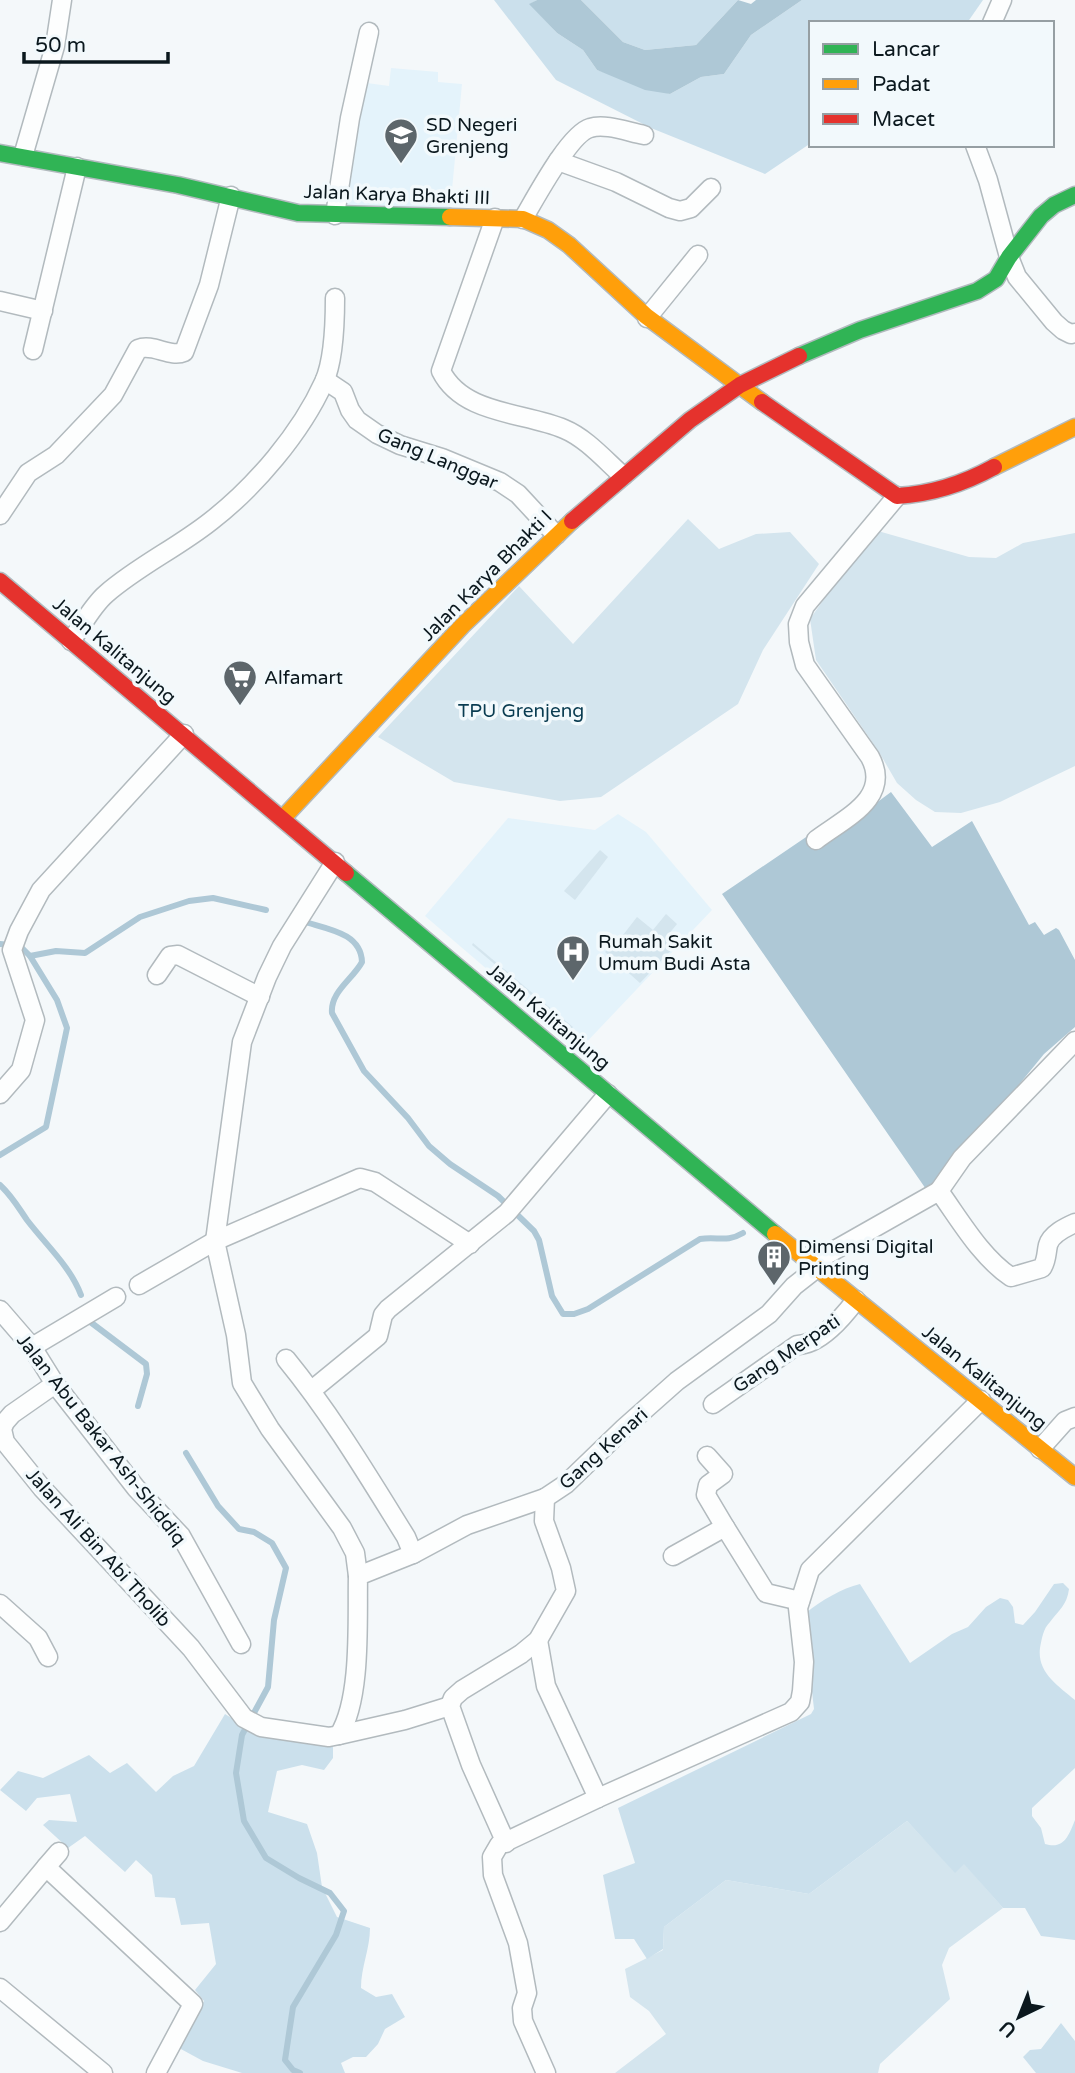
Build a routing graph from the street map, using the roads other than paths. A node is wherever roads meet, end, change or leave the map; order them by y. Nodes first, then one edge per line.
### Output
1 (62, 0) edge
2 (1002, 0) edge
3 (993, 21) edge
4 (369, 32) dead end
5 (644, 135) dead end
6 (976, 147) edge
7 (0, 153) edge
8 (23, 156) junction
9 (558, 161) junction
10 (77, 167) junction
11 (711, 188) dead end
12 (1075, 195) edge
13 (231, 196) junction
14 (335, 215) junction
15 (495, 218) junction
16 (523, 219) junction
17 (698, 255) dead end
18 (1009, 257) junction
19 (335, 298) dead end
20 (0, 301) edge
21 (43, 311) junction
22 (648, 318) junction
23 (1075, 333) edge
24 (33, 349) dead end
25 (325, 380) junction
26 (740, 385) junction
27 (1075, 427) edge
28 (623, 476) junction
29 (897, 496) junction
30 (0, 515) edge
31 (556, 535) junction
32 (0, 581) edge
33 (71, 641) junction
34 (184, 734) junction
35 (283, 818) junction
36 (816, 840) dead end
37 (335, 862) junction
38 (157, 975) dead end
39 (260, 997) junction
40 (1075, 1041) edge
41 (0, 1094) edge
42 (608, 1094) junction
43 (939, 1191) junction
44 (1075, 1223) edge
45 (215, 1241) junction
46 (470, 1244) junction
47 (814, 1266) junction
48 (139, 1285) dead end
49 (116, 1297) dead end
50 (856, 1300) junction
51 (1, 1312) edge
52 (32, 1347) junction
53 (286, 1359) dead end
54 (55, 1384) junction
55 (312, 1390) junction
56 (981, 1401) junction
57 (713, 1404) dead end
58 (1075, 1417) edge
59 (1040, 1448) junction
60 (707, 1456) dead end
61 (1075, 1477) edge
62 (545, 1498) junction
63 (725, 1527) junction
64 (412, 1554) junction
65 (673, 1556) dead end
66 (358, 1576) junction
67 (800, 1601) junction
68 (0, 1604) edge
69 (538, 1640) junction
70 (240, 1644) dead end
71 (48, 1657) dead end
72 (450, 1706) junction
73 (339, 1735) junction
74 (598, 1798) junction
75 (506, 1843) junction
76 (59, 1852) dead end
77 (46, 1867) junction
78 (0, 1922) edge
79 (0, 1988) edge
80 (103, 2073) edge
81 (156, 2073) edge
82 (546, 2073) edge

1 - 8 street
2 - 3 street
4 - 14 street
5 - 9 street
6 - 18 street
7 - 8 street, Jalan Karya Bhakti III
8 - 10 street, Jalan Karya Bhakti III
9 - 11 street
9 - 16 street
10 - 13 street, Jalan Karya Bhakti III
10 - 21 street
12 - 18 street, Jalan Karya Bhakti I
13 - 14 street, Jalan Karya Bhakti III
13 - 30 street
14 - 15 street, Jalan Karya Bhakti III
15 - 16 street, Jalan Karya Bhakti III
15 - 28 street
16 - 22 street, Jalan Karya Bhakti III
17 - 22 street
18 - 23 street
18 - 26 street, Jalan Karya Bhakti I
19 - 25 street
20 - 21 street
21 - 24 street
22 - 26 street, Jalan Karya Bhakti III
25 - 31 street, Gang Langgar
25 - 33 street
26 - 28 street, Jalan Karya Bhakti I
26 - 29 street, Jalan Karya Bhakti III
27 - 29 street
28 - 31 street, Jalan Karya Bhakti I
29 - 36 street
31 - 35 street, Jalan Karya Bhakti I
32 - 33 street, Jalan Kalitanjung
33 - 34 street, Jalan Kalitanjung
34 - 35 street, Jalan Kalitanjung
34 - 41 street
35 - 37 street, Jalan Kalitanjung
37 - 39 street
37 - 42 street, Jalan Kalitanjung
38 - 39 street
39 - 45 street
40 - 43 street
42 - 46 street
42 - 47 street, Jalan Kalitanjung
43 - 44 street
43 - 47 street, Gang Kenari
45 - 46 street
45 - 48 street
45 - 66 street
46 - 55 street
47 - 50 street, Jalan Kalitanjung
47 - 62 street, Gang Kenari
49 - 52 street
50 - 56 street, Jalan Kalitanjung
50 - 57 street, Gang Merpati
51 - 52 street, Jalan Abu Bakar Ash-Shiddiq
52 - 54 street, Jalan Abu Bakar Ash-Shiddiq
53 - 55 street
54 - 70 street, Jalan Abu Bakar Ash-Shiddiq
54 - 73 street, Jalan Ali Bin Abi Tholib
55 - 64 street
56 - 59 street, Jalan Kalitanjung
56 - 67 street
58 - 59 street
59 - 61 street, Jalan Kalitanjung
60 - 63 street
62 - 64 street
62 - 69 street, Gang Kenari
63 - 65 street
63 - 67 street
64 - 66 street
66 - 73 street
67 - 74 street
68 - 71 street
69 - 72 street, Gang Kenari
69 - 74 street
72 - 73 street
72 - 75 street
74 - 75 street
75 - 82 street
76 - 77 street
77 - 78 street
77 - 81 street
79 - 80 street

